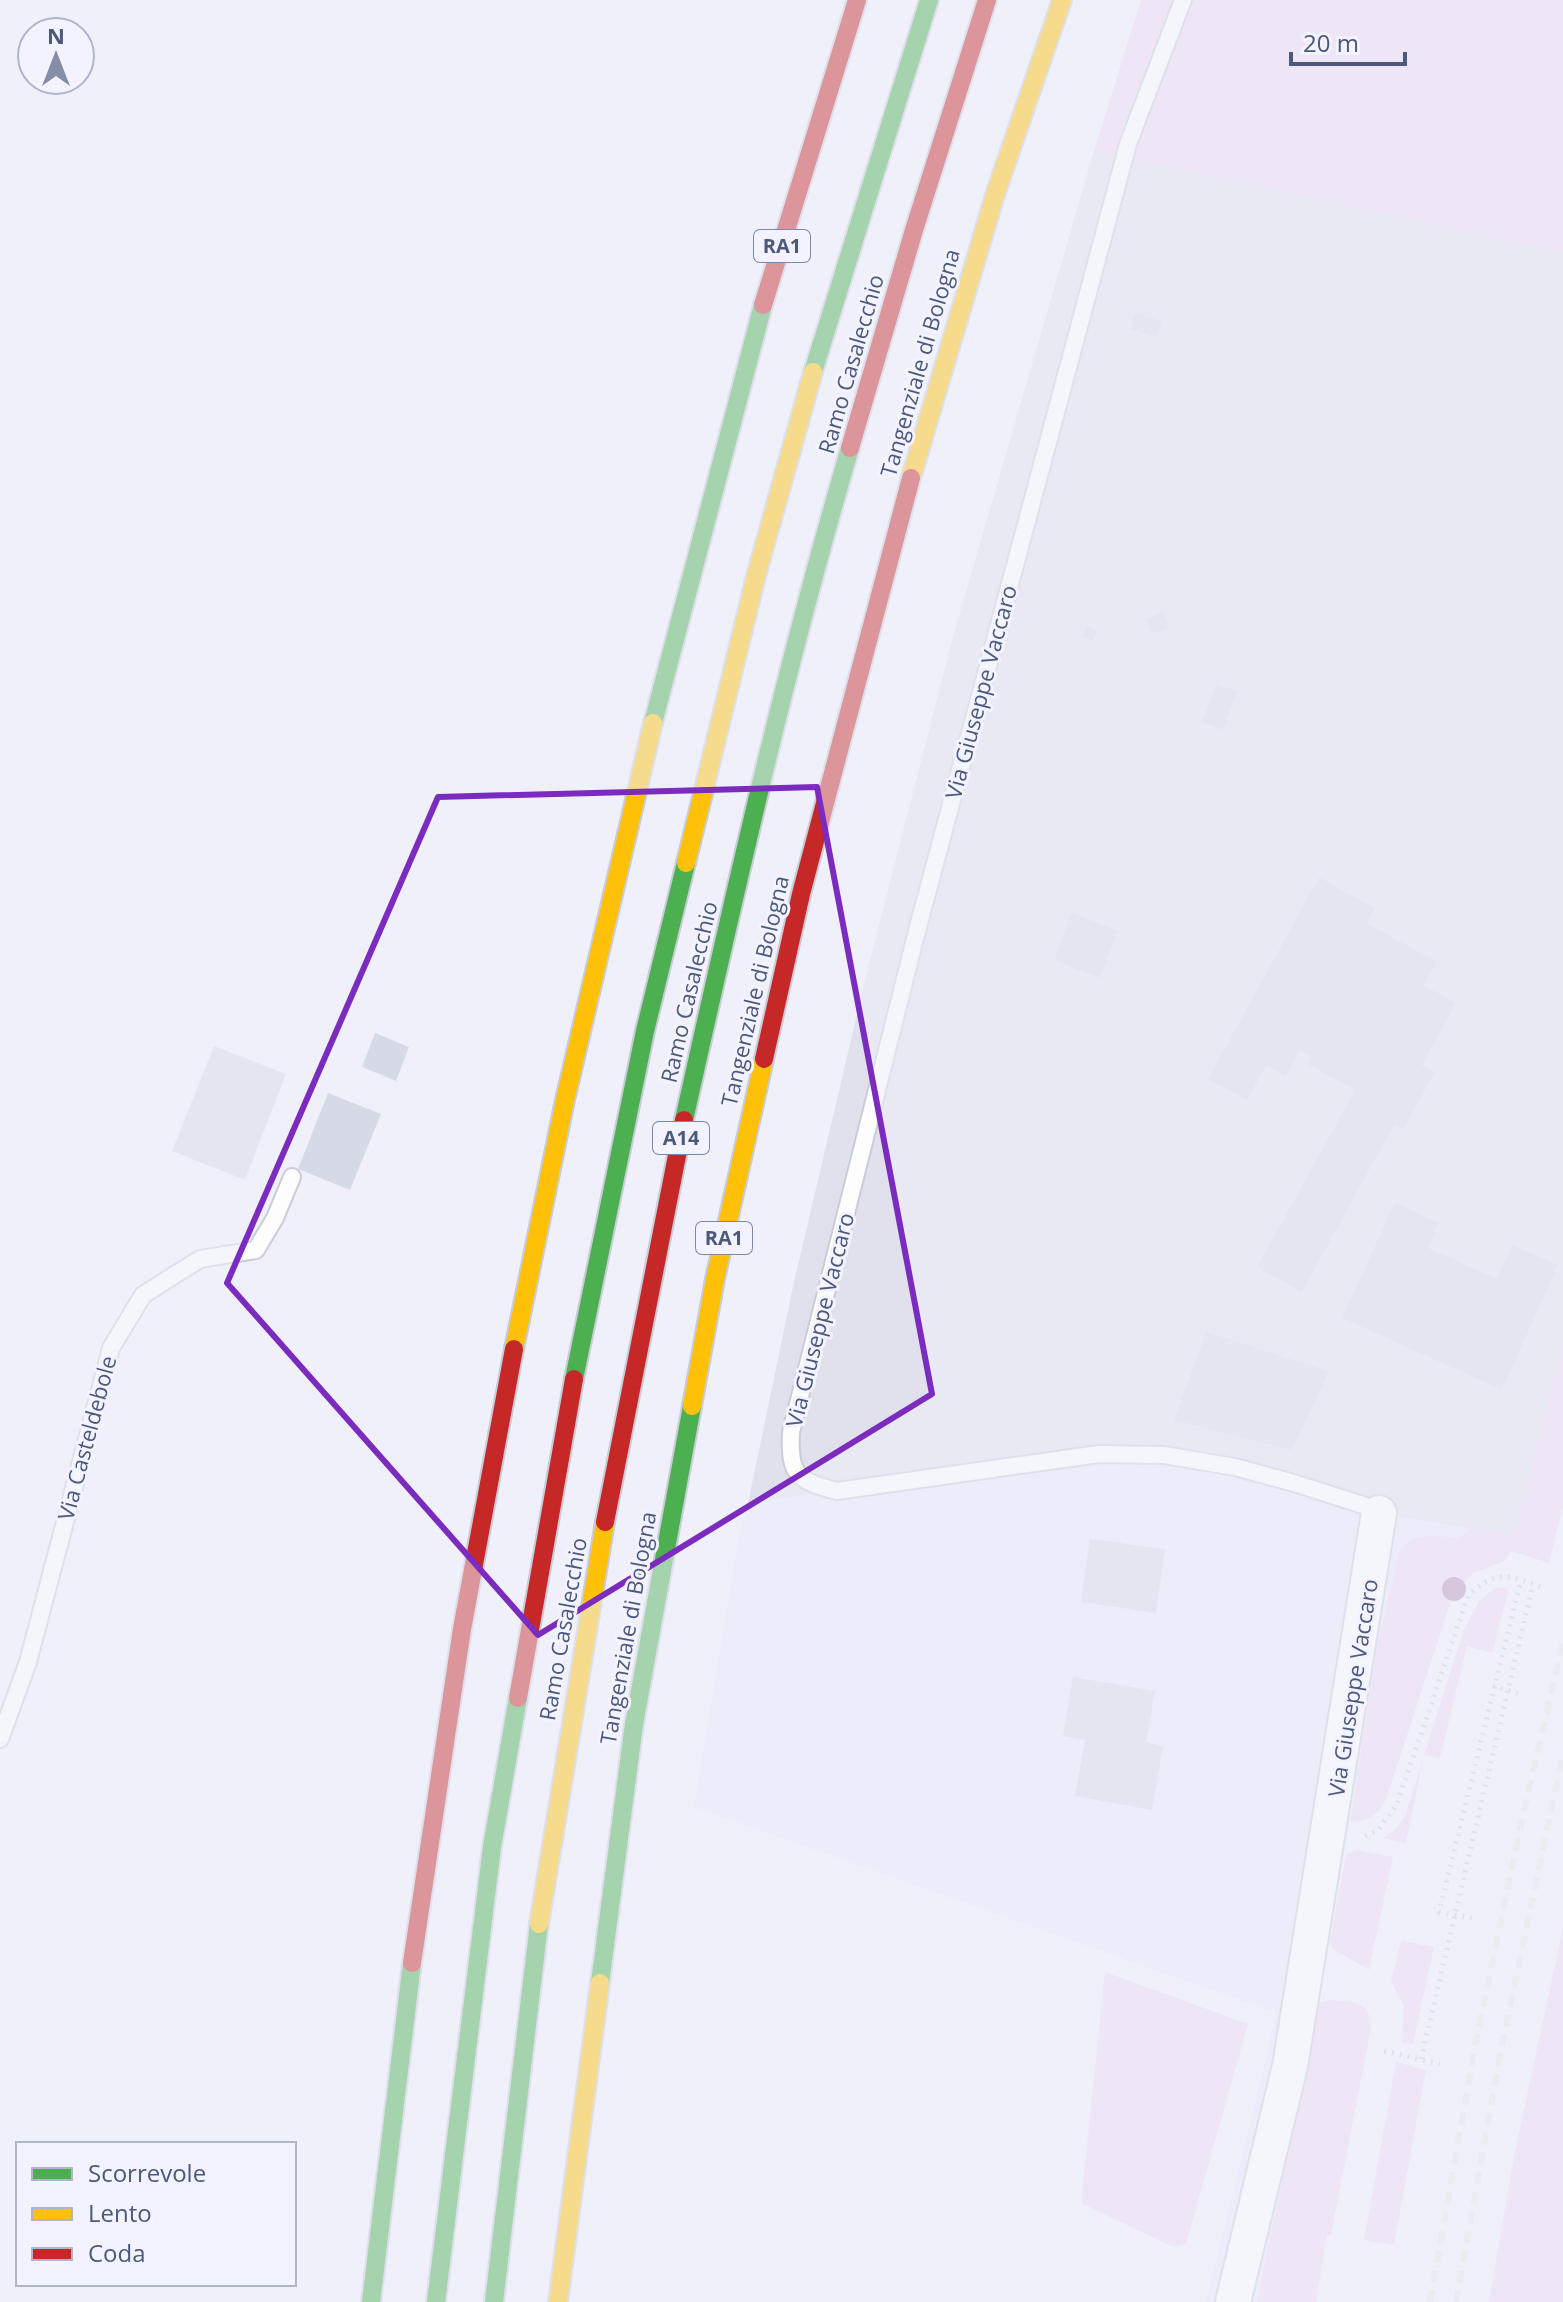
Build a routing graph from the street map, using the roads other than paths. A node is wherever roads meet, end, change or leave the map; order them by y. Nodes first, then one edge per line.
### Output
1 (857, 0) edge
2 (929, 0) edge
3 (987, 0) edge
4 (1062, 0) edge
5 (1073, 0) edge
6 (1183, 0) edge
7 (995, 195) junction
8 (292, 1177) dead end
9 (1379, 1513) joint
10 (0, 1739) edge
11 (371, 2302) edge
12 (436, 2302) edge
13 (494, 2302) edge
14 (558, 2302) edge
15 (1233, 2302) edge

1 - 11 highway, RA1
2 - 12 highway, Ramo Casalecchio / A14
3 - 13 highway, Ramo Casalecchio / A14
4 - 7 highway, Tangenziale di Bologna / RA1
5 - 7 highway
6 - 9 lane, Via Giuseppe Vaccaro
7 - 14 highway, Tangenziale di Bologna / RA1
8 - 10 lane, Via Casteldebole
9 - 15 street, Via Giuseppe Vaccaro

